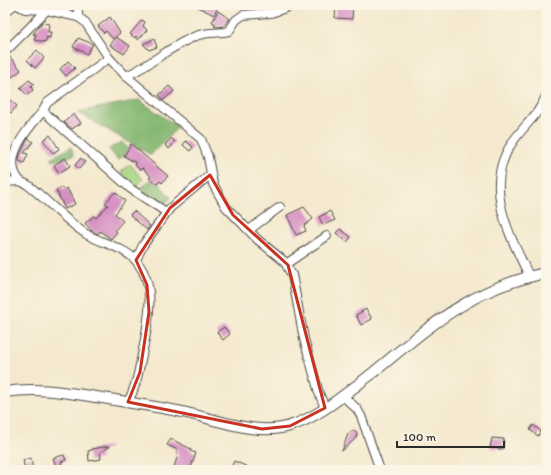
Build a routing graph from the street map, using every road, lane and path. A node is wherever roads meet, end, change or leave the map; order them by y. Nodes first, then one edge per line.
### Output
1 (16, 5) edge
2 (78, 5) edge
3 (294, 5) edge
4 (47, 10) junction
5 (5, 12) edge
6 (78, 17) junction
7 (5, 52) edge
8 (110, 58) junction
9 (126, 76) junction
10 (546, 96) edge
11 (544, 104) edge
12 (43, 111) junction
13 (210, 175) junction
14 (20, 181) junction
15 (5, 182) edge
16 (280, 207) dead end
17 (166, 212) junction
18 (249, 230) junction
19 (327, 236) dead end
20 (136, 260) junction
21 (286, 264) junction
22 (546, 273) edge
23 (529, 276) junction
24 (5, 392) edge
25 (343, 396) junction
26 (128, 402) junction
27 (325, 408) junction
28 (380, 470) edge

1 - 4 street
1 - 5 street
2 - 6 street
3 - 9 street
4 - 6 street
4 - 7 street
6 - 8 street
8 - 9 street
8 - 12 street
9 - 13 street
10 - 11 street
11 - 23 street
12 - 14 street
12 - 17 street
13 - 17 street
13 - 18 street
14 - 15 street
14 - 20 street
16 - 18 street
17 - 20 street
18 - 21 street
19 - 21 street
20 - 26 street
21 - 27 street
22 - 23 street
23 - 25 street
24 - 26 street
25 - 27 street
25 - 28 street
26 - 27 street

